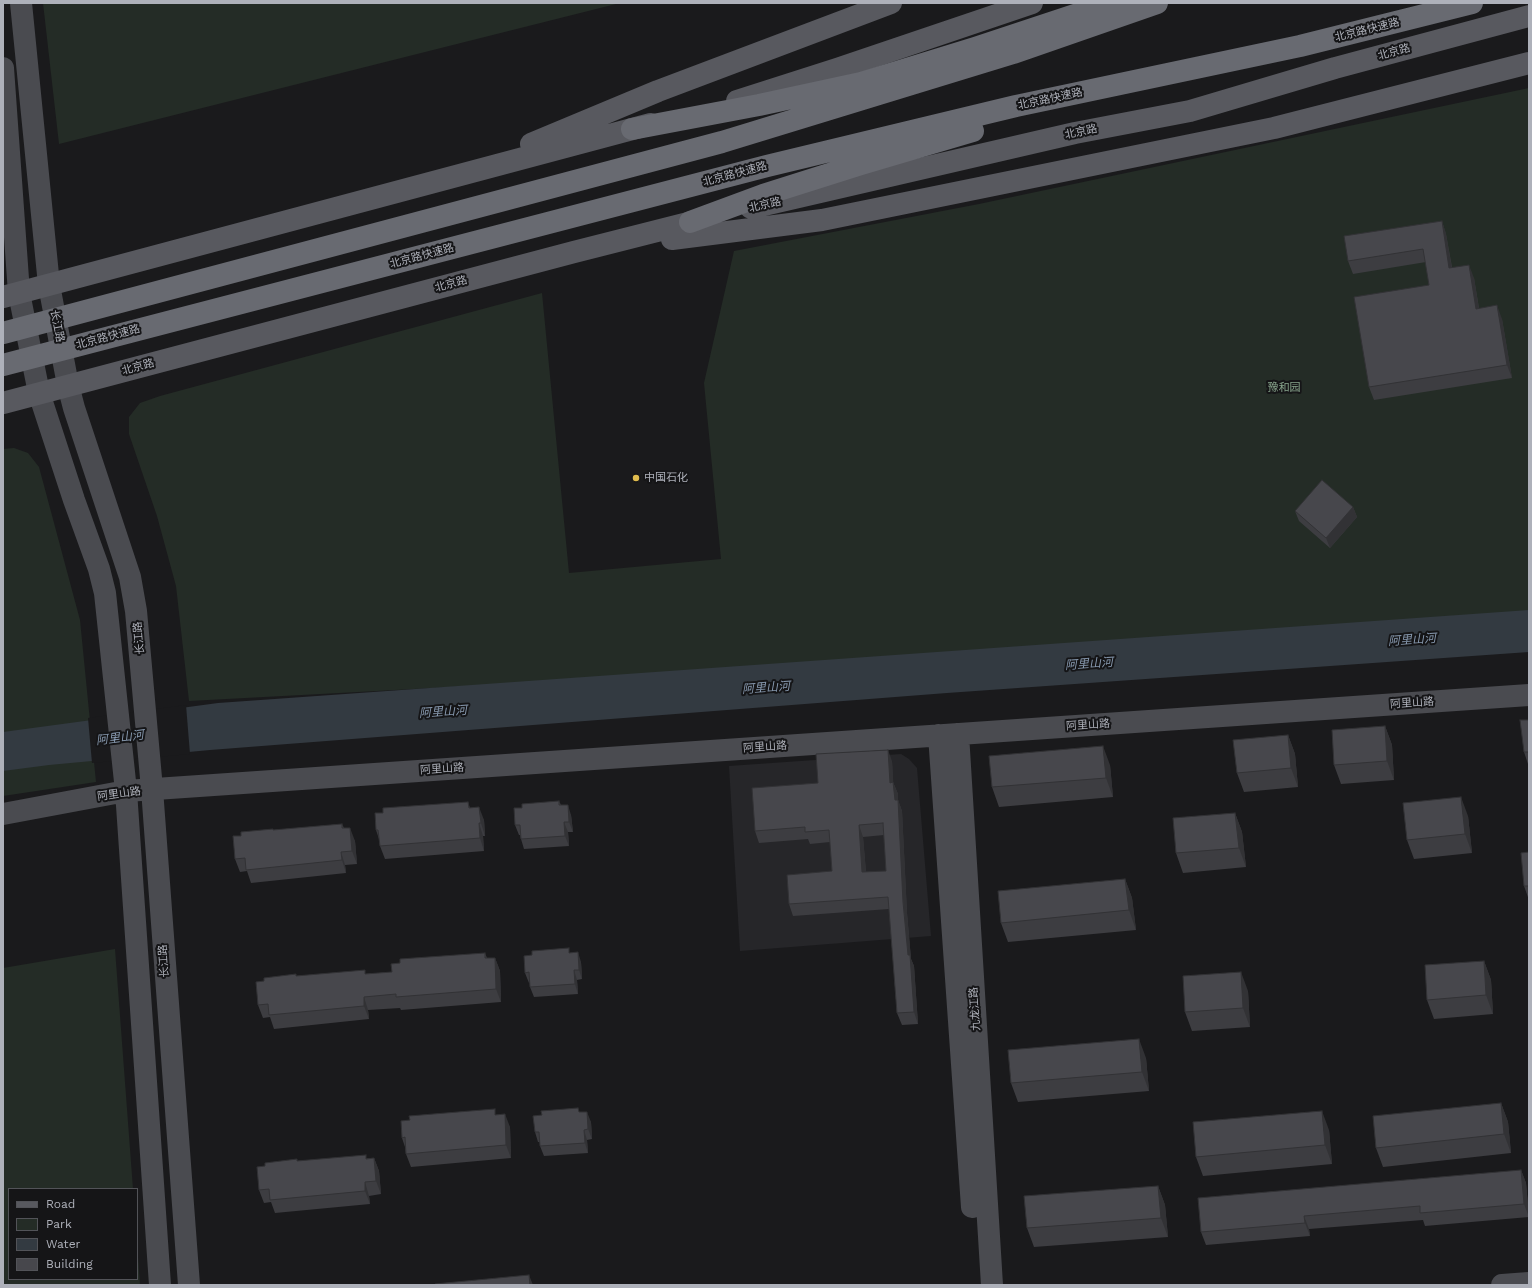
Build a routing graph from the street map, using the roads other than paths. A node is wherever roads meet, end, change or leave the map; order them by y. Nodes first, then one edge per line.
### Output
1 (22, 3) edge
2 (891, 3) edge
3 (1032, 3) edge
4 (1111, 3) edge
5 (1157, 3) edge
6 (1472, 3) edge
7 (1529, 16) edge
8 (1300, 46) junction
9 (1529, 63) edge
10 (3, 68) edge
11 (632, 129) junction
12 (445, 179) junction
13 (690, 222) junction
14 (574, 252) junction
15 (48, 285) junction
16 (11, 295) edge
17 (3, 333) edge
18 (3, 365) edge
19 (68, 385) junction
20 (39, 393) junction
21 (3, 403) edge
22 (1529, 695) edge
23 (948, 735) junction
24 (152, 790) junction
25 (126, 791) junction
26 (3, 814) edge
27 (1529, 1283) edge
28 (160, 1285) edge
29 (189, 1285) edge
30 (978, 1285) edge
31 (992, 1285) edge
32 (1502, 1285) edge

1 - 15 street, 长江路
2 - 12 main road
3 - 11 main road
4 - 11 highway
5 - 17 highway
6 - 8 highway, 北京路快速路
7 - 13 main road, 北京路
8 - 13 highway
8 - 18 highway, 北京路快速路
9 - 14 main road
10 - 16 street
11 - 12 main road
12 - 15 main road
13 - 14 main road, 北京路
14 - 19 main road, 北京路
15 - 16 main road
15 - 19 street, 长江路
16 - 20 street
19 - 20 main road, 北京路
19 - 24 street, 长江路
20 - 21 main road, 北京路
20 - 25 street
22 - 23 street, 阿里山路
23 - 24 street, 阿里山路
23 - 30 street, 九龙江路
23 - 31 street, 九龙江路
24 - 25 street, 阿里山路
24 - 29 street, 长江路
25 - 26 street, 阿里山路
25 - 28 street
27 - 32 street

